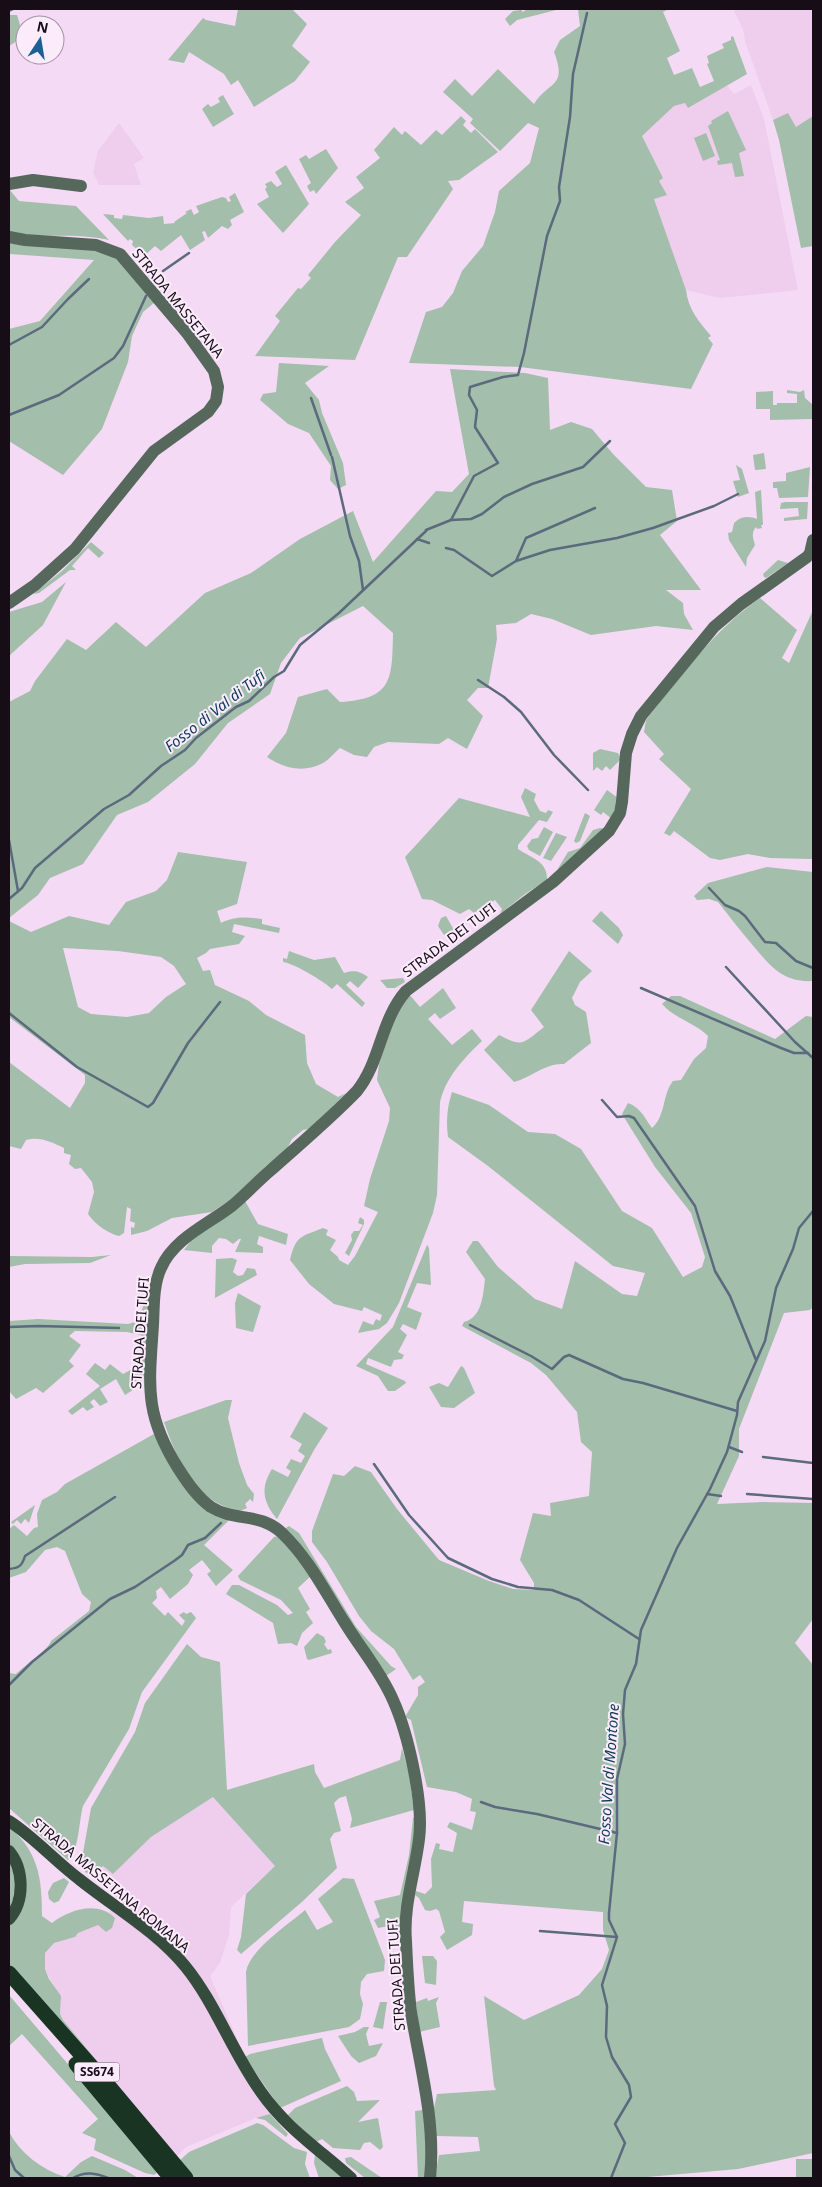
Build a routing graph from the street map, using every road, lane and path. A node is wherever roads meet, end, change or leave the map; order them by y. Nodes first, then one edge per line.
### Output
1 (9, 184) edge
2 (81, 186) dead end
3 (9, 237) edge
4 (813, 540) edge
5 (9, 603) edge
6 (11, 1821) edge
7 (9, 1851) edge
8 (9, 1919) edge
9 (9, 1973) edge
10 (17, 1992) edge
11 (163, 2159) junction
12 (171, 2178) edge
13 (186, 2178) edge
14 (351, 2178) edge
15 (430, 2178) edge

1 - 2 street
3 - 5 street, STRADA MASSETANA
4 - 15 street, STRADA DEI TUFI
6 - 14 main road, STRADA MASSETANA ROMANA
7 - 8 main road
9 - 10 highway, SS674
10 - 11 highway, SS674
11 - 12 highway, SS674
11 - 13 highway, SS674

